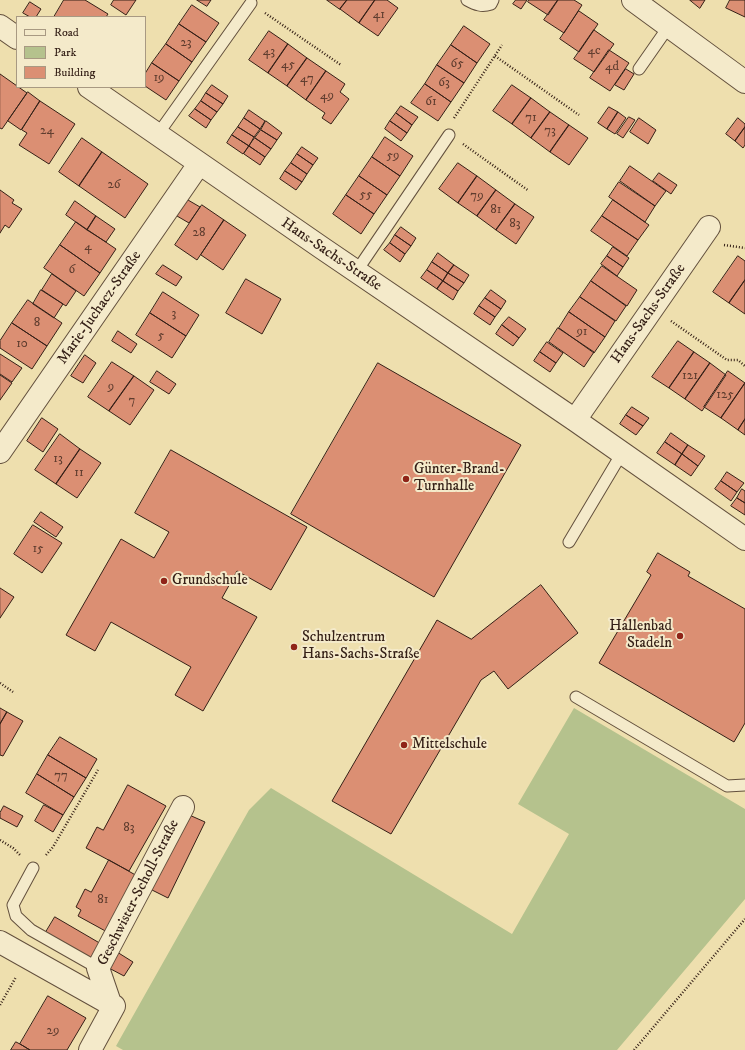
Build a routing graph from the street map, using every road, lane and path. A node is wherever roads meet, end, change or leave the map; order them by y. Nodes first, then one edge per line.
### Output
1 (467, 0) edge
2 (493, 0) edge
3 (633, 0) edge
4 (251, 3) joint
5 (0, 26) edge
6 (669, 26) junction
7 (16, 37) edge
8 (502, 45) dead end
9 (495, 56) junction
10 (341, 65) dead end
11 (639, 69) dead end
12 (745, 82) edge
13 (90, 88) edge
14 (578, 115) dead end
15 (158, 134) junction
16 (449, 135) junction
17 (199, 164) junction
18 (530, 191) dead end
19 (708, 227) dead end
20 (356, 272) junction
21 (652, 308) junction
22 (745, 366) edge
23 (575, 420) junction
24 (0, 452) edge
25 (622, 453) junction
26 (745, 540) edge
27 (569, 542) dead end
28 (0, 683) edge
29 (13, 692) dead end
30 (576, 697) dead end
31 (98, 770) dead end
32 (745, 785) edge
33 (183, 807) dead end
34 (0, 840) edge
35 (33, 868) junction
36 (745, 919) edge
37 (0, 942) edge
38 (28, 957) junction
39 (98, 968) junction
40 (110, 1003) junction
41 (0, 1005) edge
42 (90, 1050) edge
43 (634, 1050) edge

1 - 2 lane
3 - 6 street
4 - 10 path
4 - 15 lane
5 - 7 street
6 - 11 lane
6 - 12 street
8 - 9 path
9 - 14 path
9 - 16 path
13 - 15 street, Hans-Sachs-Straße
15 - 17 street, Hans-Sachs-Straße
16 - 18 path
16 - 20 lane
17 - 20 street, Hans-Sachs-Straße
17 - 24 street, Marie-Juchacz-Straße
19 - 21 street, Hans-Sachs-Straße
20 - 23 street, Hans-Sachs-Straße
21 - 22 path
21 - 23 street, Hans-Sachs-Straße
23 - 25 street, Hans-Sachs-Straße
25 - 26 street, Hans-Sachs-Straße
25 - 27 lane
28 - 29 path
30 - 32 lane
31 - 35 path
33 - 39 street, Geschwister-Scholl-Straße
34 - 35 path
35 - 39 lane
36 - 43 path
37 - 38 street
38 - 40 street
38 - 41 path
39 - 40 street, Geschwister-Scholl-Straße
40 - 42 street

